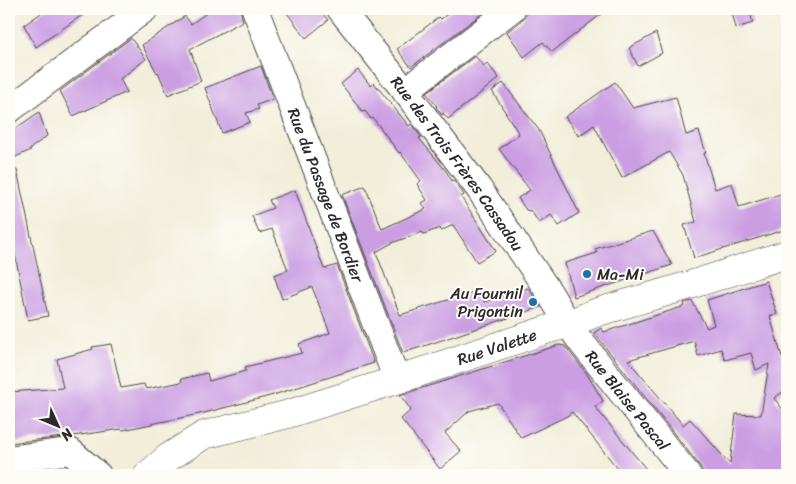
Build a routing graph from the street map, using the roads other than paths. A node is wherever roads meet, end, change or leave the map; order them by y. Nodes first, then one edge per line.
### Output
1 (145, 9) edge
2 (255, 9) edge
3 (340, 9) edge
4 (512, 9) edge
5 (405, 91) junction
6 (9, 110) edge
7 (787, 254) edge
8 (568, 324) junction
9 (397, 380) junction
10 (9, 459) edge
11 (98, 475) edge
12 (148, 475) edge
13 (688, 475) edge

1 - 6 street
2 - 9 street, Rue du Passage de Bordier
3 - 5 street, Rue des Trois Frères Cassadou
4 - 5 street
5 - 8 street, Rue des Trois Frères Cassadou
7 - 8 main road, Rue Valette
8 - 9 main road, Rue Valette
8 - 13 street, Rue Blaise Pascal
9 - 12 main road, Rue Valette
10 - 11 street

